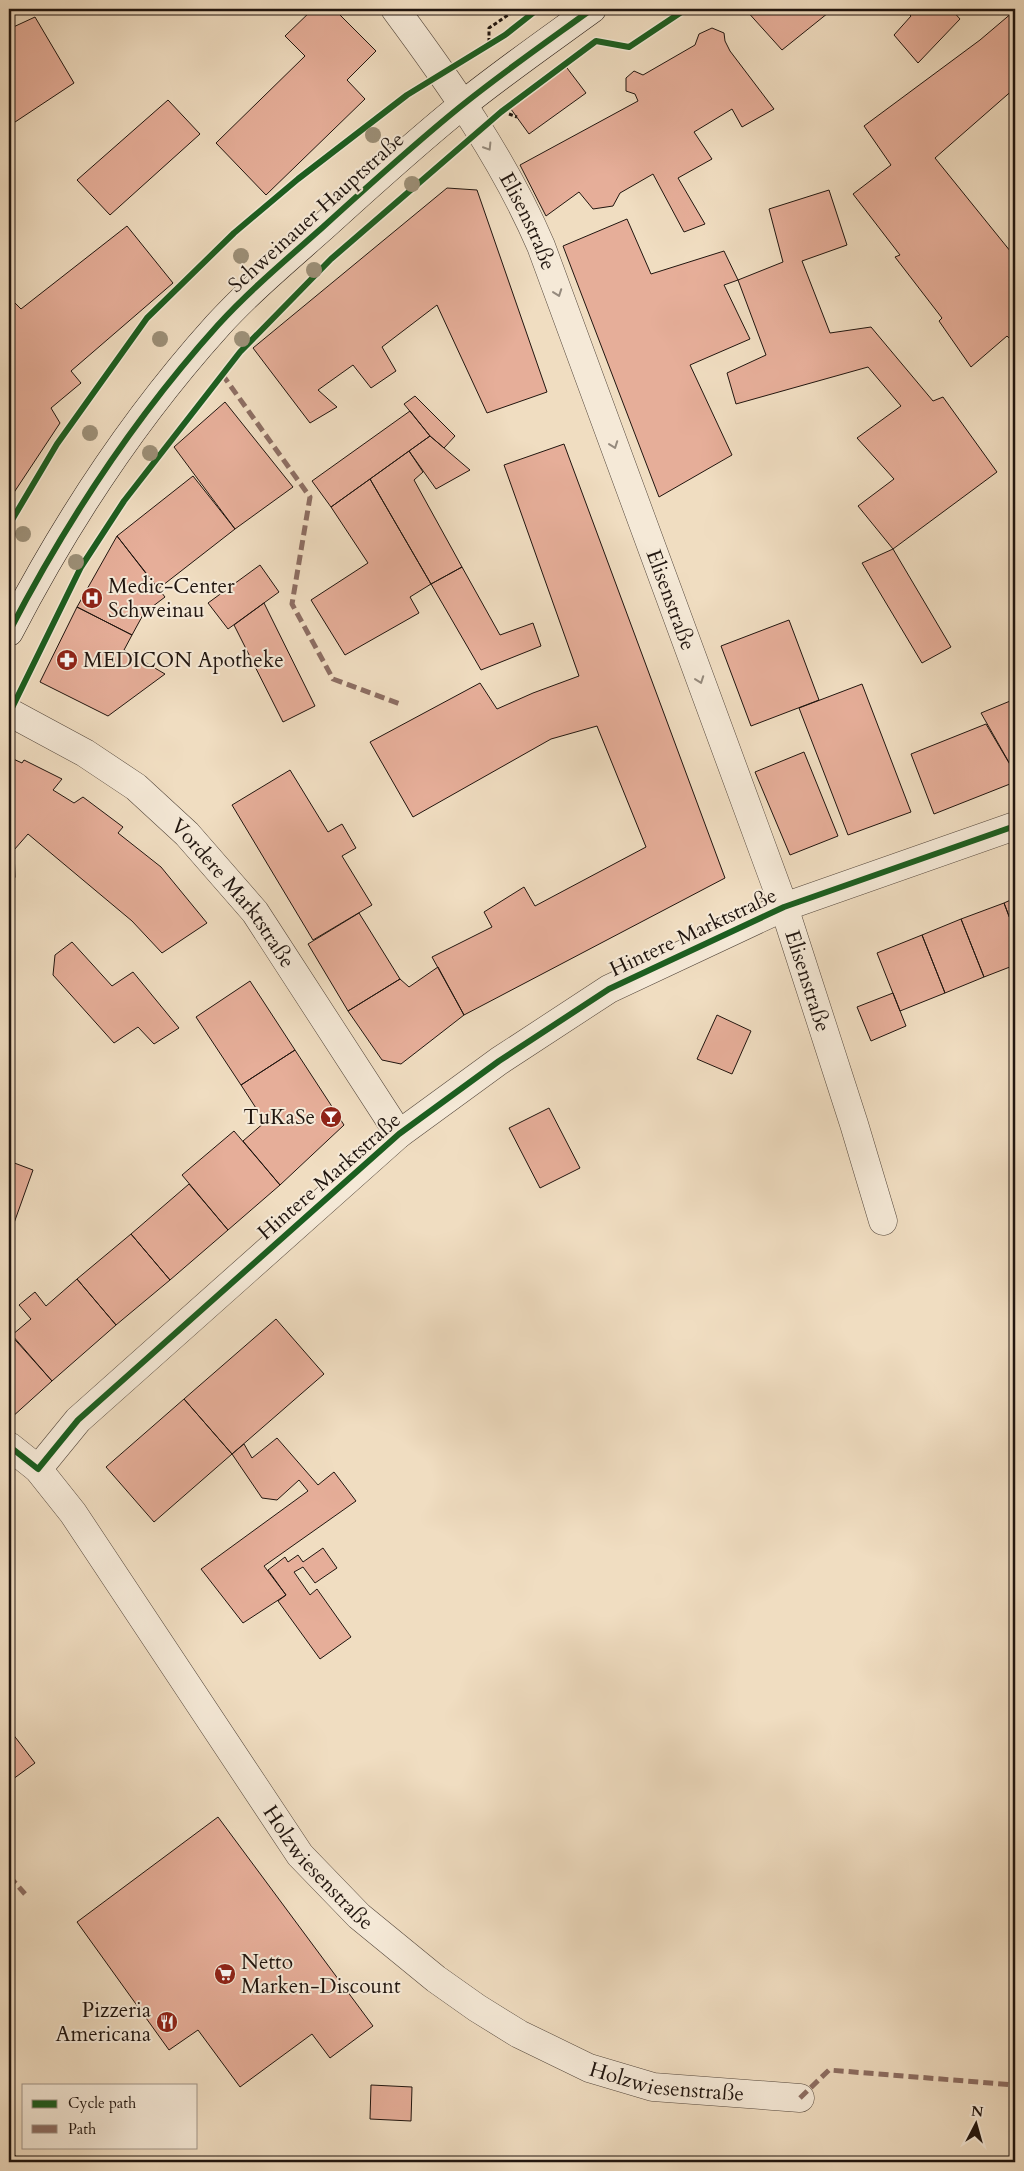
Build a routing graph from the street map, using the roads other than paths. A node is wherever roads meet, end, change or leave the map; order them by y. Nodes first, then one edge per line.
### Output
1 (395, 9) edge
2 (592, 9) edge
3 (462, 105) junction
4 (9, 632) edge
5 (9, 712) edge
6 (1015, 826) edge
7 (784, 907) junction
8 (399, 1134) junction
9 (884, 1222) dead end
10 (9, 1446) edge
11 (38, 1469) junction
12 (800, 2098) dead end

1 - 3 street, Elisenstraße
2 - 3 street, Schweinauer Hauptstraße
3 - 4 street, Schweinauer Hauptstraße
3 -> 7 street, Elisenstraße
5 - 8 street, Vordere Marktstraße
6 - 7 street, Hintere Marktstraße
7 - 8 street, Hintere Marktstraße
7 - 9 street, Elisenstraße
8 - 11 street, Hintere Marktstraße
10 - 11 street, Holzwiesenstraße
11 - 12 street, Holzwiesenstraße

